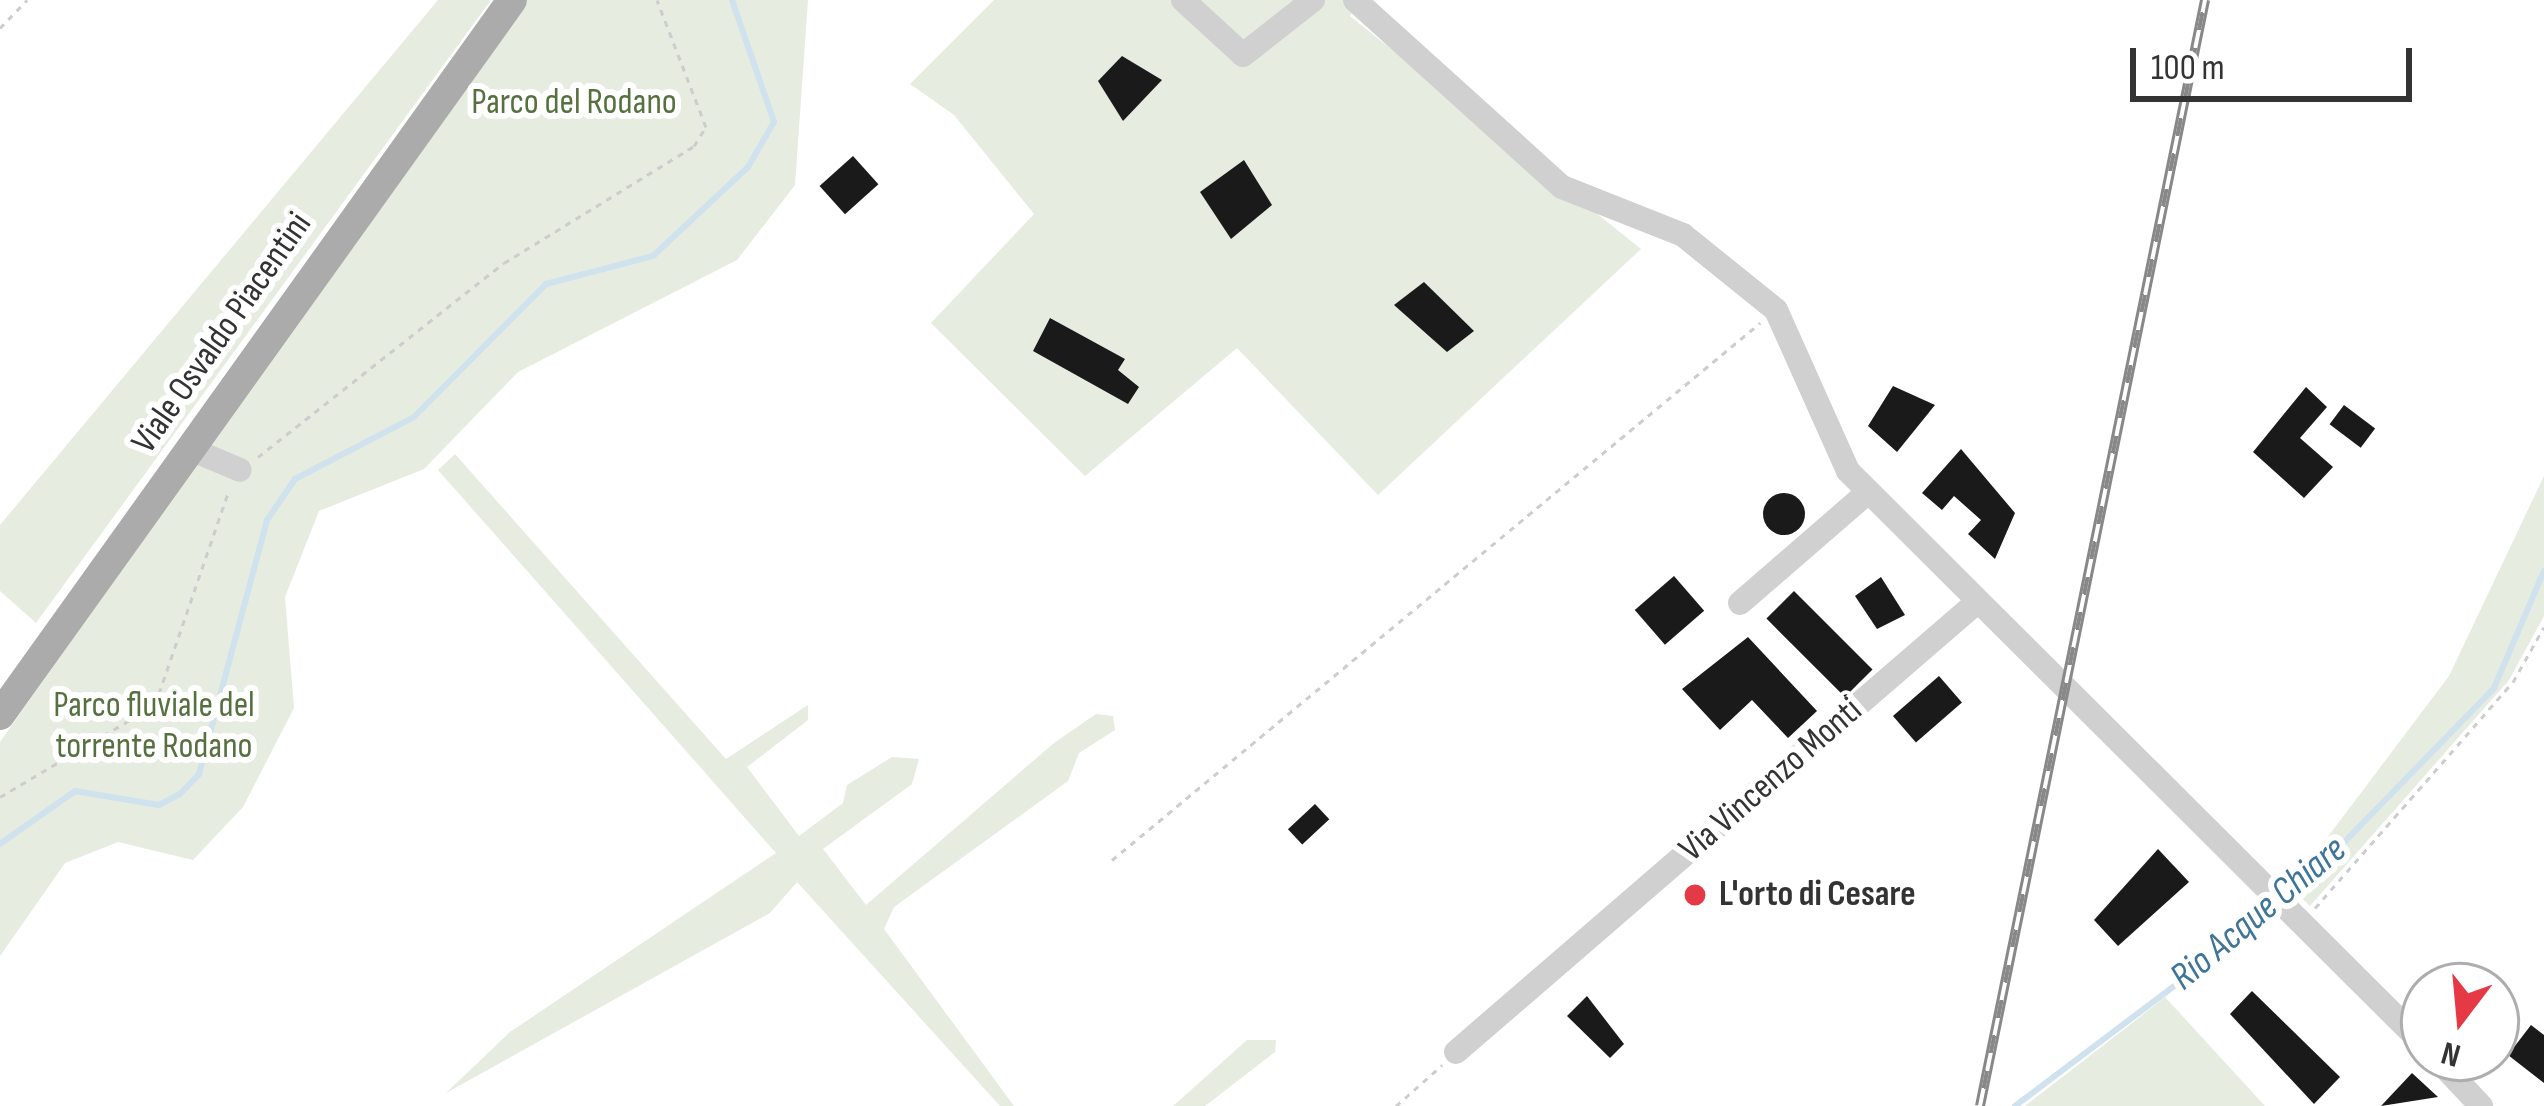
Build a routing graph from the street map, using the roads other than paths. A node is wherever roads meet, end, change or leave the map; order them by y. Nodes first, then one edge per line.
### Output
1 (512, 0) edge
2 (1183, 0) edge
3 (1313, 0) edge
4 (1355, 0) edge
5 (188, 448) junction
6 (240, 470) road end
7 (1868, 492) junction
8 (1740, 603) dead end
9 (1976, 603) junction
10 (0, 715) edge
11 (2400, 1020) edge
12 (1456, 1052) road end
13 (2458, 1082) edge
14 (2481, 1106) edge

1 - 5 main road, Viale Osvaldo Piacentini
2 - 3 street
4 - 7 street
5 - 6 street
5 - 10 main road, Viale Osvaldo Piacentini
7 - 8 street
7 - 9 street
9 - 11 street
9 - 12 street, Via Vincenzo Monti
13 - 14 street

